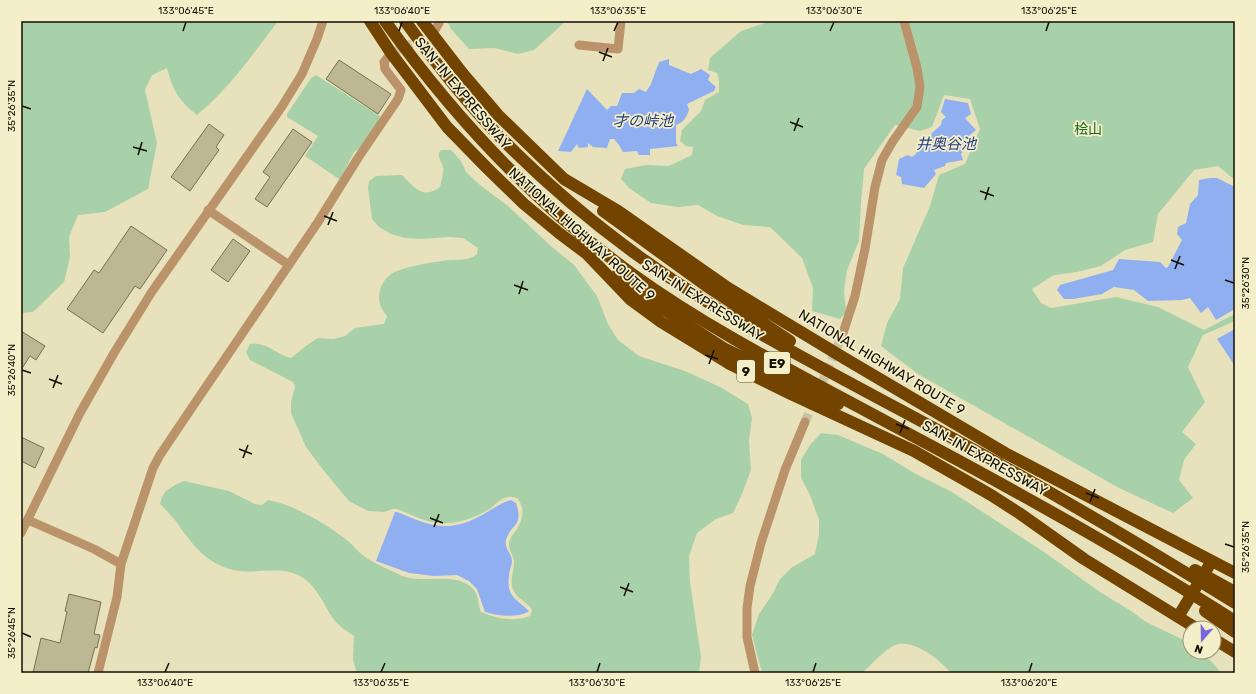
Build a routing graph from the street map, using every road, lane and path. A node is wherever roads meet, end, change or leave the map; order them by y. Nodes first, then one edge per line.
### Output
1 (322, 21) edge
2 (370, 21) edge
3 (385, 21) edge
4 (405, 21) edge
5 (422, 21) edge
6 (439, 21) edge
7 (621, 21) edge
8 (904, 21) edge
9 (432, 35) junction
10 (579, 45) dead end
11 (391, 53) junction
12 (564, 179) junction
13 (208, 210) junction
14 (587, 254) junction
15 (288, 265) junction
16 (842, 336) tunnel mouth
17 (805, 422) tunnel mouth
18 (959, 441) junction
19 (952, 456) junction
20 (1103, 522) junction
21 (24, 526) edge
22 (1094, 536) junction
23 (1211, 562) junction
24 (121, 564) junction
25 (1235, 573) edge
26 (1235, 592) edge
27 (1235, 603) edge
28 (1180, 614) junction
29 (1187, 620) edge
30 (1235, 621) edge
31 (1235, 632) edge
32 (1222, 644) edge
33 (1235, 652) edge
34 (98, 673) edge
35 (755, 673) edge

1 - 13 street
2 - 11 highway, NATIONAL HIGHWAY ROUTE 9 / 9
3 - 19 highway, SAN-IN EXPRESSWAY / E9
4 - 18 highway, SAN-IN EXPRESSWAY / E9
5 - 9 highway, NATIONAL HIGHWAY ROUTE 9
6 - 9 street
7 - 10 street
8 - 16 street
9 - 12 highway, NATIONAL HIGHWAY ROUTE 9
11 - 14 highway, NATIONAL HIGHWAY ROUTE 9 / 9
11 - 15 street
12 - 18 highway
12 - 23 highway, NATIONAL HIGHWAY ROUTE 9
13 - 15 street
13 - 21 street
14 - 19 highway
14 - 28 highway, NATIONAL HIGHWAY ROUTE 9 / 9
15 - 24 street
17 - 35 street
18 - 20 highway, SAN-IN EXPRESSWAY / E9
19 - 22 highway, SAN-IN EXPRESSWAY / E9
20 - 26 highway
20 - 27 highway, SAN-IN EXPRESSWAY / E9
21 - 24 street
22 - 30 highway, SAN-IN EXPRESSWAY / E9
22 - 31 highway
23 - 25 highway, NATIONAL HIGHWAY ROUTE 9
23 - 28 highway, bridge
24 - 34 street
28 - 29 highway, NATIONAL HIGHWAY ROUTE 9 / 9
32 - 33 highway

